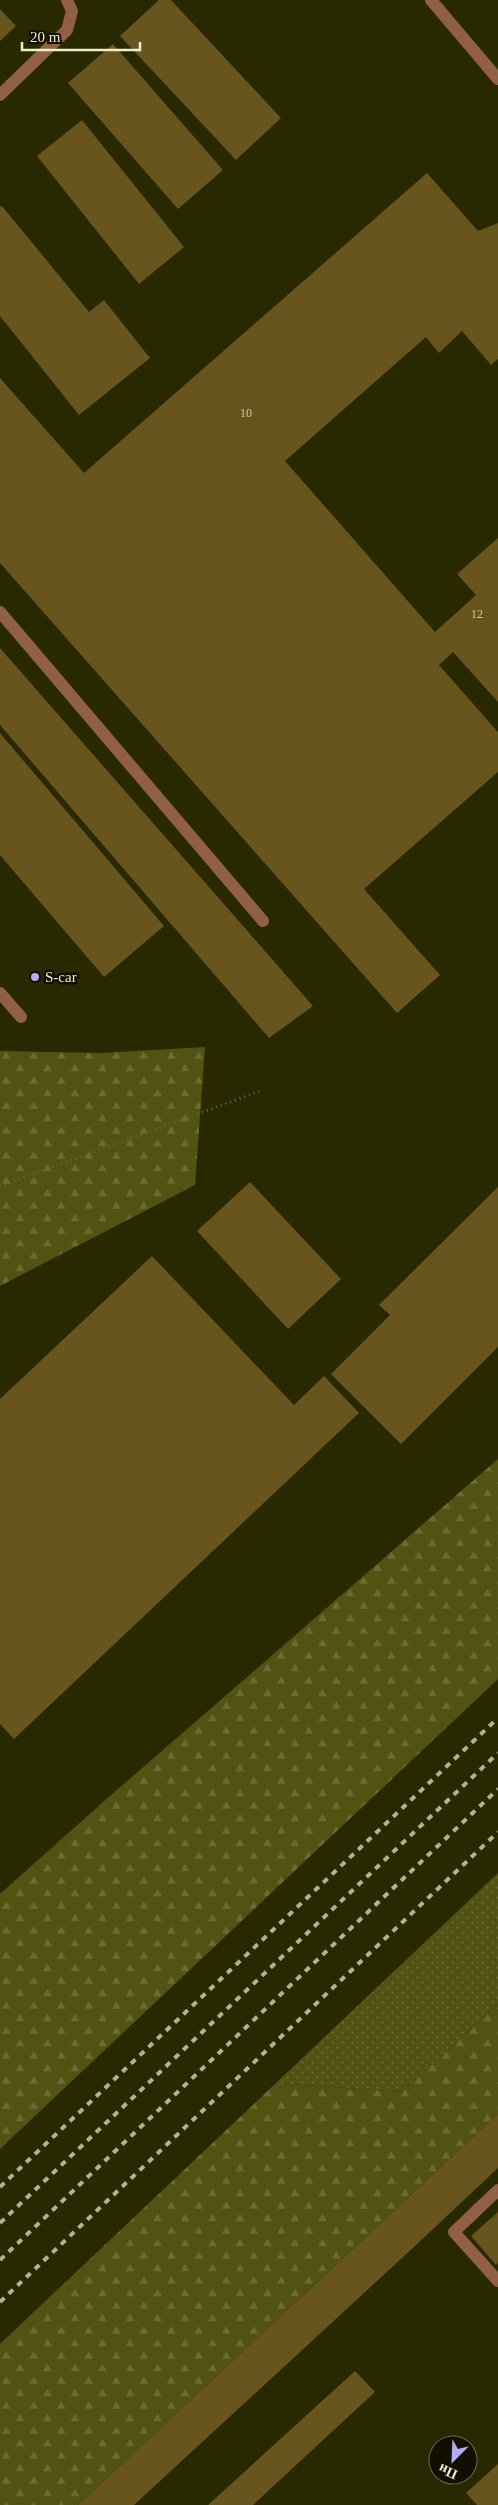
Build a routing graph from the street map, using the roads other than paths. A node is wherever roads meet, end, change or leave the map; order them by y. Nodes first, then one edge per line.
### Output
1 (68, 0) edge
2 (431, 0) edge
3 (498, 79) edge
4 (0, 95) edge
5 (0, 612) edge
6 (263, 921) dead end
7 (0, 993) edge
8 (21, 1017) dead end
9 (498, 2190) edge
10 (498, 2281) edge

1 - 4 street
2 - 3 street
5 - 6 street
7 - 8 street
9 - 10 street

